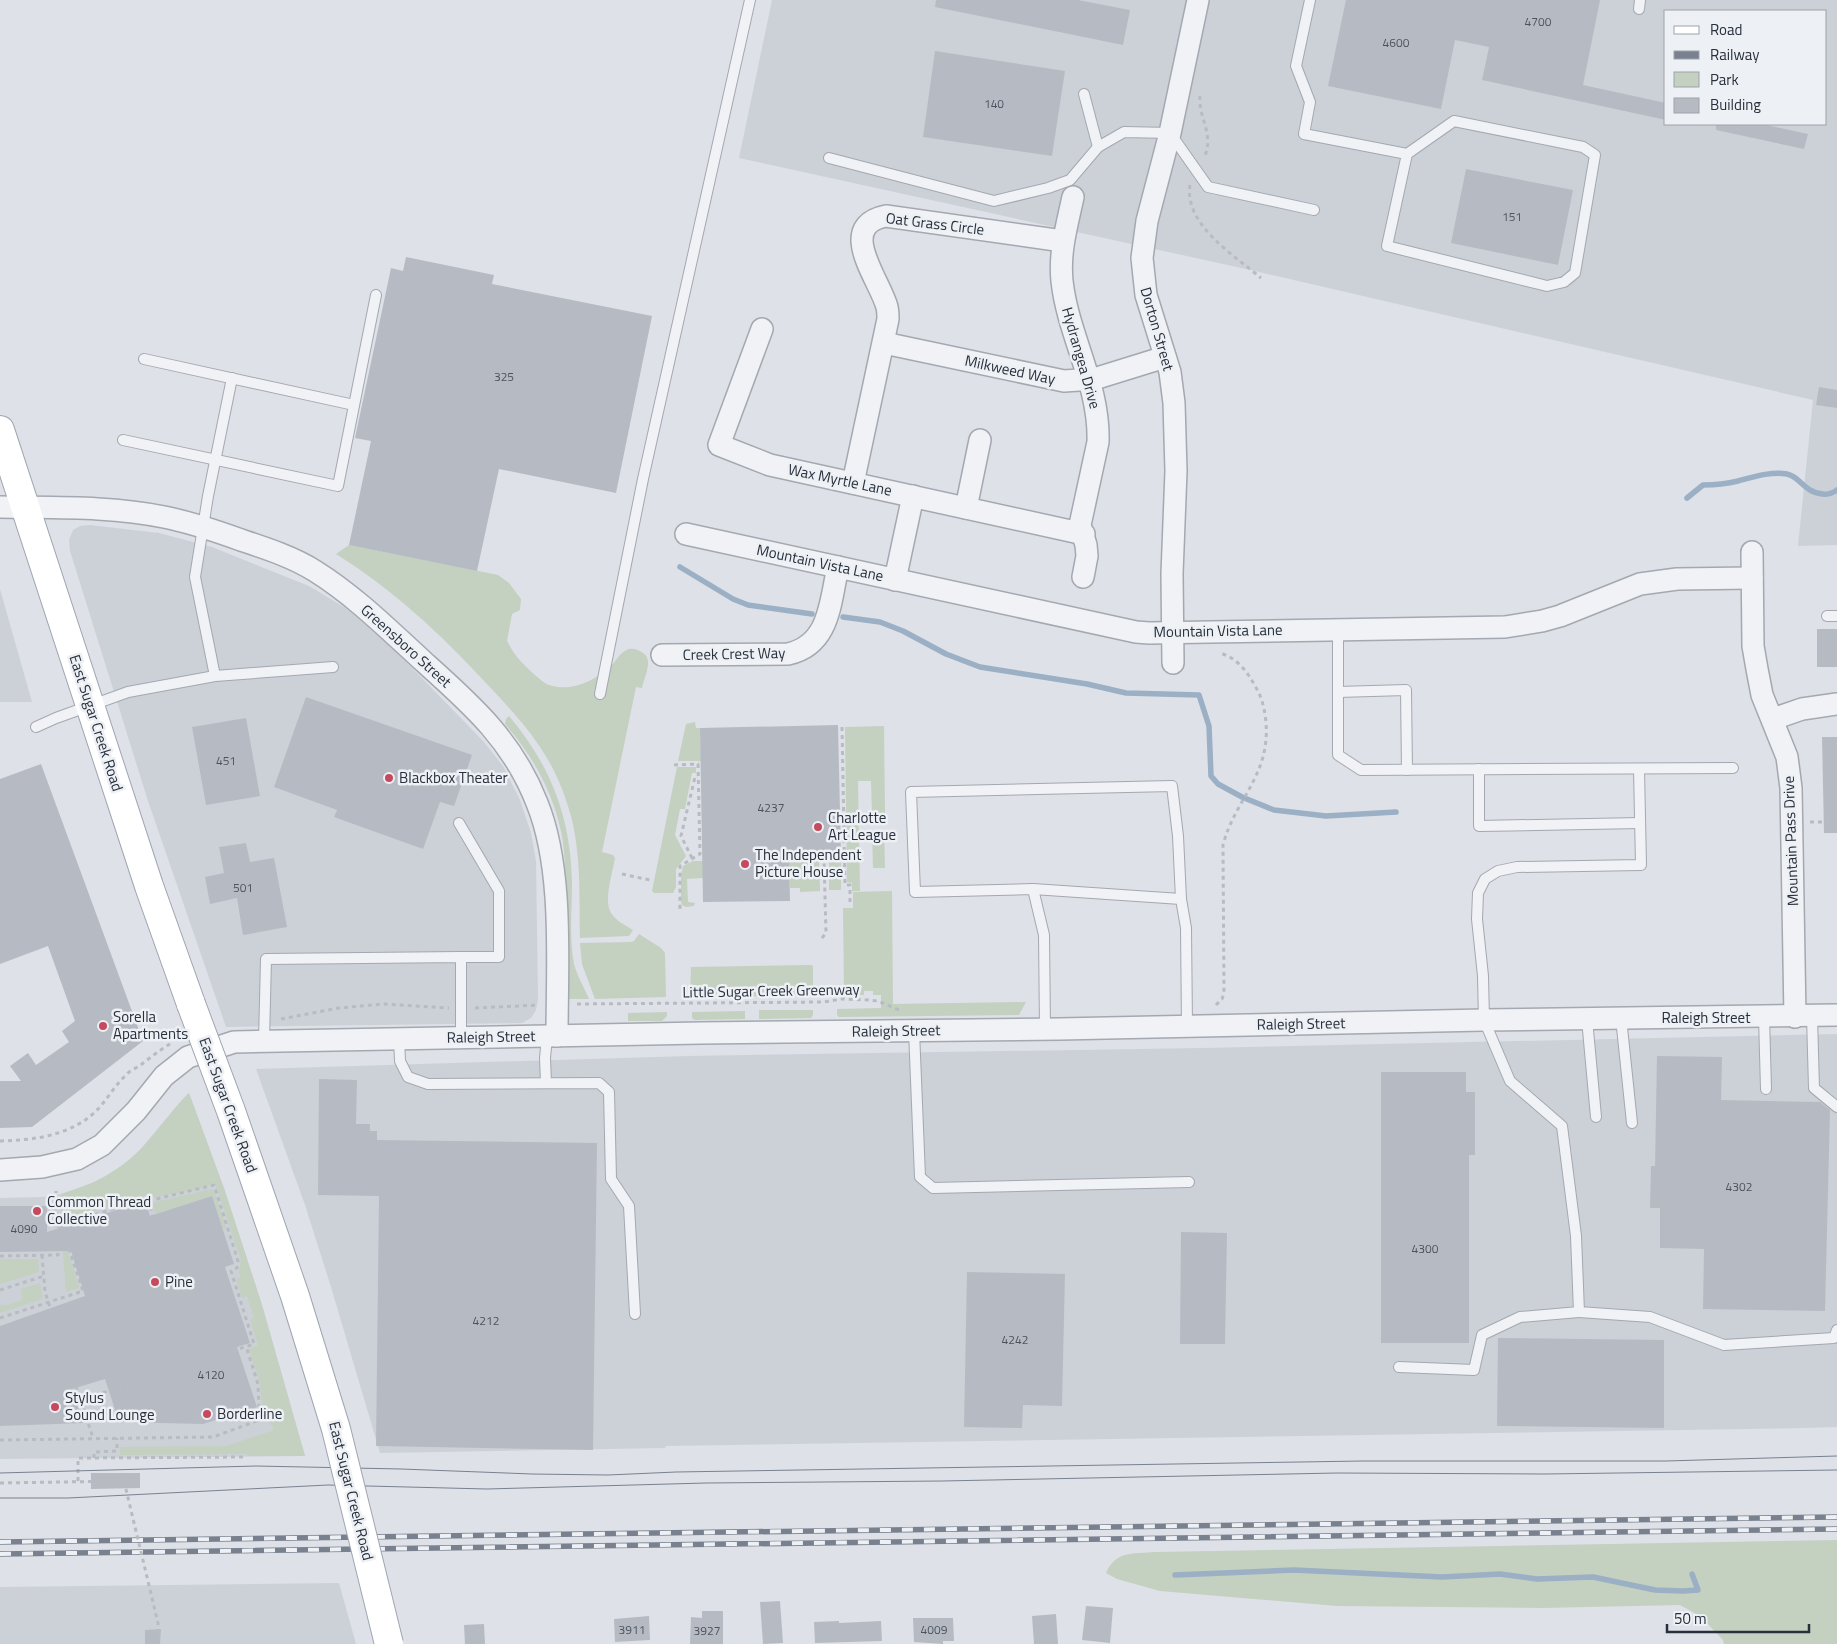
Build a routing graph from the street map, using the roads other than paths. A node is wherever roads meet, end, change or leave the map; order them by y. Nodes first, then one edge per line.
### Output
1 (750, 0) edge
2 (1198, 0) edge
3 (1310, 0) edge
4 (1084, 94) dead end
5 (1170, 133) junction
6 (1098, 147) junction
7 (1407, 154) junction
8 (829, 158) dead end
9 (1073, 197) dead end
10 (1314, 210) dead end
11 (1063, 241) junction
12 (376, 295) dead end
13 (762, 329) dead end
14 (884, 343) junction
15 (1165, 357) junction
16 (144, 359) dead end
17 (232, 378) junction
18 (1089, 380) junction
19 (354, 404) junction
20 (0, 430) edge
21 (123, 440) dead end
22 (980, 440) dead end
23 (216, 460) junction
24 (853, 483) junction
25 (913, 496) junction
26 (12, 508) edge
27 (966, 508) junction
28 (203, 527) junction
29 (686, 534) dead end
30 (1084, 534) junction
31 (1752, 552) dead end
32 (838, 567) junction
33 (1084, 577) dead end
34 (1752, 578) junction
35 (895, 580) junction
36 (1338, 629) junction
37 (1172, 632) junction
38 (662, 655) dead end
39 (1173, 663) dead end
40 (333, 668) dead end
41 (215, 676) junction
42 (1338, 692) junction
43 (600, 694) dead end
44 (1837, 704) edge
45 (90, 706) junction
46 (1773, 719) junction
47 (36, 727) dead end
48 (1732, 768) dead end
49 (1479, 769) junction
50 (1639, 769) junction
51 (1407, 770) junction
52 (459, 822) dead end
53 (1640, 824) junction
54 (1033, 889) junction
55 (1181, 899) junction
56 (461, 957) junction
57 (1837, 1016) edge
58 (1764, 1017) junction
59 (1803, 1017) junction
60 (1187, 1018) junction
61 (1620, 1018) junction
62 (1587, 1019) junction
63 (1484, 1020) junction
64 (1045, 1029) junction
65 (914, 1031) junction
66 (552, 1037) junction
67 (399, 1038) junction
68 (462, 1038) junction
69 (264, 1042) junction
70 (546, 1083) junction
71 (1766, 1088) dead end
72 (1837, 1106) edge
73 (1596, 1117) dead end
74 (1632, 1123) dead end
75 (0, 1170) edge
76 (1189, 1182) dead end
77 (1580, 1312) junction
78 (635, 1314) dead end
79 (1837, 1330) edge
80 (1400, 1367) dead end
81 (389, 1644) edge

1 - 43 lane
2 - 5 street, Dorton Street
3 - 7 lane
4 - 6 lane
5 - 6 lane
5 - 10 lane
5 - 15 street, Dorton Street
6 - 8 lane
7 - 7 lane
9 - 11 street, Hydrangea Drive
11 - 14 street, Oat Grass Circle
11 - 18 street, Hydrangea Drive
12 - 19 lane
13 - 24 street, Wax Myrtle Lane
14 - 18 street, Milkweed Way
14 - 24 street, Oat Grass Circle
15 - 18 street, Milkweed Way
15 - 37 street, Dorton Street
16 - 17 lane
17 - 19 lane
17 - 23 lane
18 - 30 street, Hydrangea Drive
19 - 23 lane
20 - 26 main road, East Sugar Creek Road
21 - 23 lane
22 - 27 street
23 - 28 lane
24 - 25 street, Wax Myrtle Lane
25 - 27 street, Wax Myrtle Lane
25 - 35 street
26 - 28 street, Greensboro Street
26 - 45 main road, East Sugar Creek Road
27 - 30 street, Wax Myrtle Lane
28 - 41 lane
28 - 66 street, Greensboro Street
29 - 32 street, Mountain Vista Lane
30 - 33 street, Hydrangea Drive
31 - 34 street, Mountain Pass Drive
32 - 35 street, Mountain Vista Lane
32 - 38 street, Creek Crest Way
34 - 36 street, Mountain Vista Lane
34 - 46 street, Mountain Pass Drive
35 - 37 street, Mountain Vista Lane
36 - 37 street, Mountain Vista Lane
36 - 42 lane
37 - 39 street, Dorton Street
40 - 41 lane
41 - 45 lane
42 - 51 lane
42 - 51 lane
44 - 46 street
45 - 47 lane
45 - 81 main road, East Sugar Creek Road, bridge
46 - 59 street, Mountain Pass Drive
48 - 50 lane
49 - 50 lane
49 - 51 lane
49 - 53 lane
50 - 53 lane
52 - 56 lane
53 - 63 lane
54 - 55 lane
54 - 55 lane
54 - 64 lane
55 - 60 lane
56 - 68 lane
56 - 69 lane
57 - 59 street, Raleigh Street
58 - 59 street, Raleigh Street
58 - 61 street, Raleigh Street
58 - 71 lane
59 - 72 lane
60 - 63 street, Raleigh Street
60 - 64 street, Raleigh Street
61 - 62 street, Raleigh Street
61 - 74 lane
62 - 63 street, Raleigh Street
62 - 73 lane
63 - 77 lane
64 - 65 street, Raleigh Street
65 - 66 street, Raleigh Street
65 - 76 lane
66 - 68 street, Raleigh Street
66 - 70 lane
67 - 68 street, Raleigh Street
67 - 69 street, Raleigh Street
67 - 70 lane
69 - 75 street, Raleigh Street
70 - 78 lane
77 - 79 lane
77 - 80 lane

